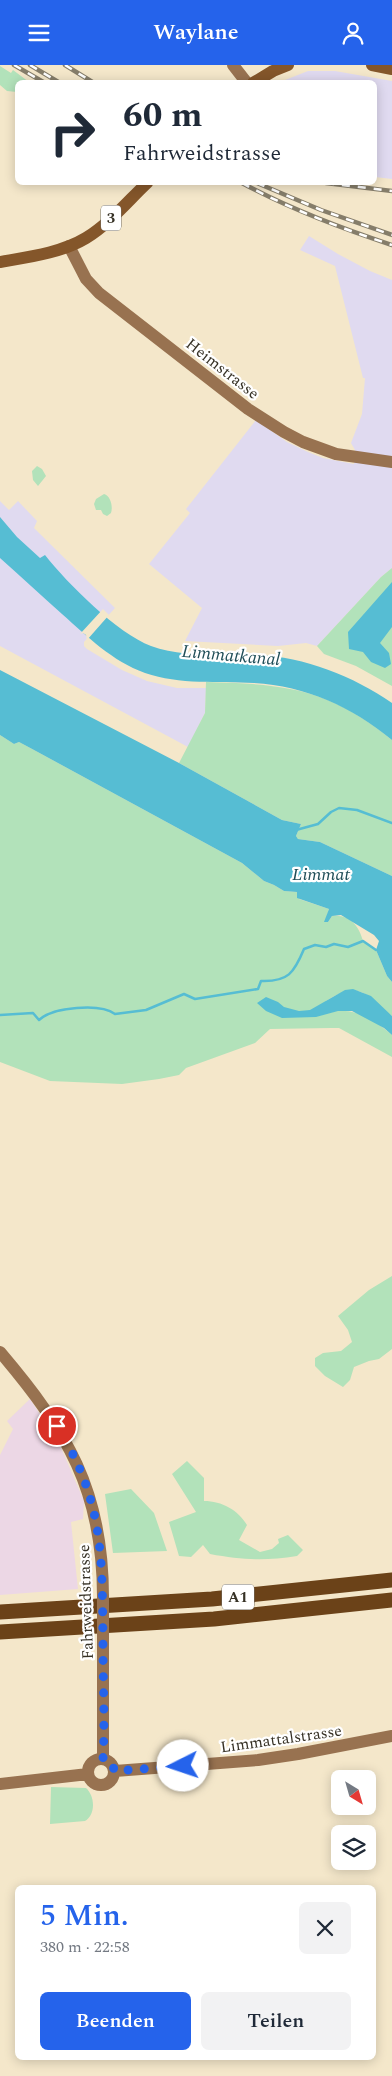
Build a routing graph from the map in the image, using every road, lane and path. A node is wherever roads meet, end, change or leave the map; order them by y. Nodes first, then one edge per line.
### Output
1 (233, 65) edge
2 (288, 65) edge
3 (372, 65) edge
4 (392, 69) edge
5 (245, 80) edge
6 (258, 80) edge
7 (145, 185) edge
8 (69, 246) junction
9 (0, 262) edge
10 (392, 463) edge
11 (0, 1352) edge
12 (392, 1580) edge
13 (392, 1600) edge
14 (0, 1611) edge
15 (0, 1631) edge
16 (392, 1736) edge
17 (103, 1759) junction
18 (115, 1771) junction
19 (88, 1773) junction
20 (0, 1784) edge

1 - 5 street
2 - 6 main road
3 - 4 main road
7 - 8 main road, 3
8 - 9 main road, 3
8 - 10 street, Heimstrasse
11 - 17 street, Fahrweidstrasse, bridge
12 - 14 highway, A1
13 - 15 highway, A1
16 - 18 street, Limmattalstrasse
17 - 18 street
17 - 19 street
18 - 19 street
19 - 20 street

